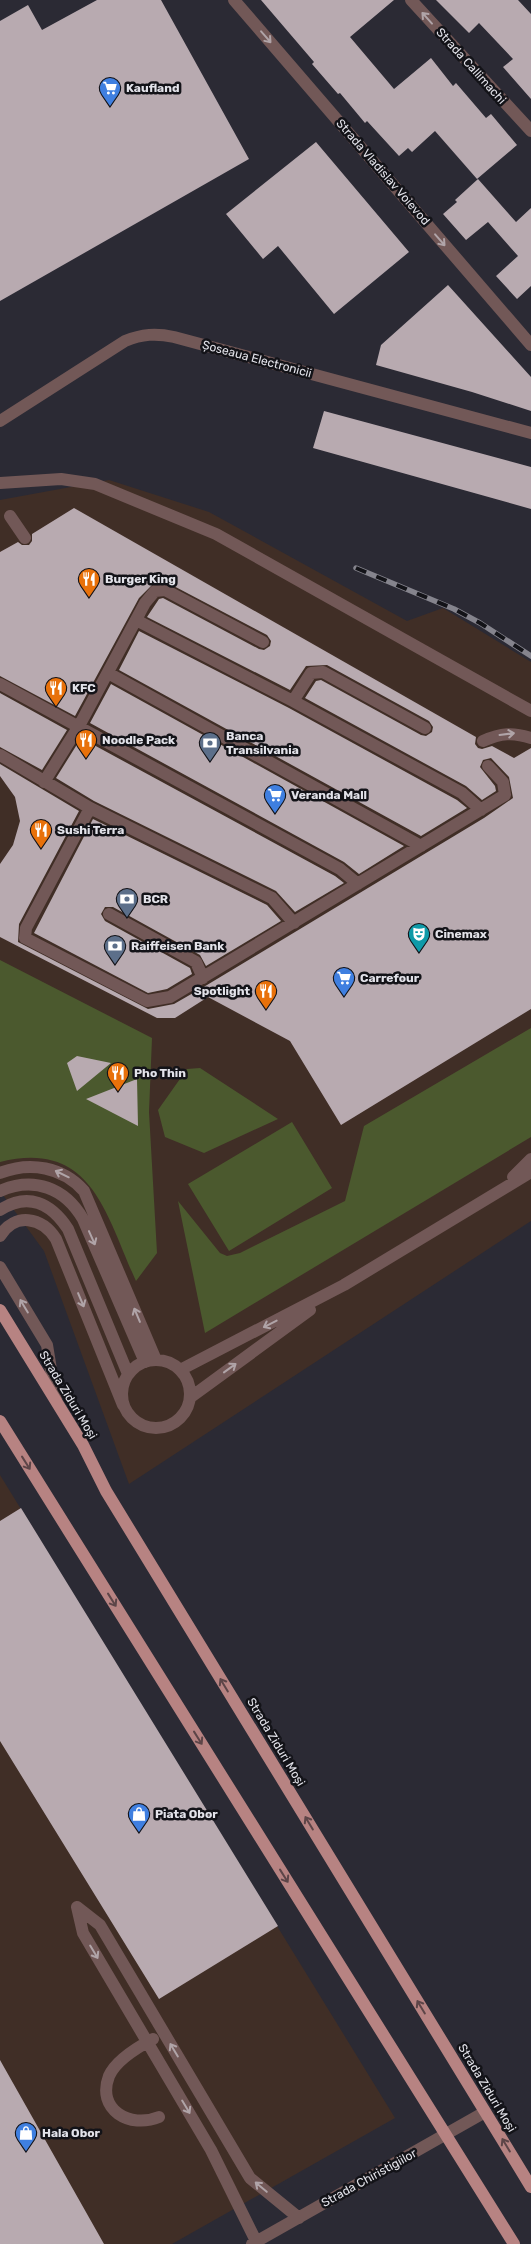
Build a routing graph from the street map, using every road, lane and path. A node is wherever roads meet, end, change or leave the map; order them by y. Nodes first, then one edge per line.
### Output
1 (234, 0) edge
2 (411, 0) edge
3 (531, 132) edge
4 (531, 345) edge
5 (0, 421) edge
6 (531, 433) edge
7 (0, 483) edge
8 (10, 516) dead end
9 (25, 538) dead end
10 (136, 620) junction
11 (263, 642) dead end
12 (108, 673) junction
13 (0, 684) edge
14 (293, 701) junction
15 (531, 710) edge
16 (79, 726) junction
17 (425, 728) dead end
18 (531, 738) edge
19 (483, 742) dead end
20 (0, 755) edge
21 (488, 766) dead end
22 (44, 782) junction
23 (90, 808) junction
24 (481, 810) junction
25 (421, 846) junction
26 (358, 884) junction
27 (109, 914) dead end
28 (294, 923) junction
29 (203, 978) junction
30 (531, 1159) edge
31 (0, 1172) edge
32 (531, 1172) edge
33 (499, 1190) junction
34 (0, 1191) edge
35 (0, 1210) edge
36 (0, 1236) edge
37 (0, 1266) edge
38 (344, 1285) junction
39 (0, 1310) edge
40 (151, 1361) junction
41 (180, 1370) junction
42 (128, 1374) junction
43 (191, 1397) junction
44 (56, 1400) junction
45 (123, 1405) junction
46 (0, 1422) edge
47 (164, 2033) junction
48 (147, 2042) junction
49 (486, 2112) junction
50 (159, 2117) dead end
51 (446, 2135) junction
52 (242, 2164) junction
53 (223, 2174) junction
54 (531, 2187) edge
55 (299, 2218) junction
56 (254, 2243) edge
57 (514, 2244) edge

1 -> 4 street, Strada Vladislav Voievod
3 -> 2 street, Strada Callimachi
5 - 6 street, Șoseaua Electronicii
7 - 15 street
8 - 9 street
10 - 11 street
10 - 12 street
10 - 14 street
12 - 16 street
12 - 25 street
13 - 16 street
14 - 17 street
14 - 24 street
16 - 22 street
16 - 26 street
19 -> 18 street
20 - 22 street
21 - 24 street
22 - 23 street
23 - 28 street
23 - 29 street
24 - 25 street
25 - 26 street
26 - 28 street
27 - 29 street
28 - 29 street
30 - 33 street
40 -> 31 street
32 - 33 street
33 - 38 street
34 -> 40 street
35 - 42 street
36 -> 45 street
44 -> 37 street
38 -> 41 street
43 -> 38 street
39 - 44 main road, Strada Ziduri Moși
40 - 41 street
40 - 42 street
41 - 43 street
42 - 45 street
43 - 45 street
49 -> 44 main road, Strada Ziduri Moși
46 -> 51 main road
47 - 48 street
47 -> 48 street
52 -> 47 street
48 - 50 street
48 -> 53 street
49 - 51 street, Strada Chiristigiilor
54 -> 49 main road, Strada Ziduri Moși
51 - 55 street, Strada Chiristigiilor
51 - 57 main road
52 - 53 street
55 -> 52 street
53 - 56 street
55 - 56 street, Strada Chiristigiilor

